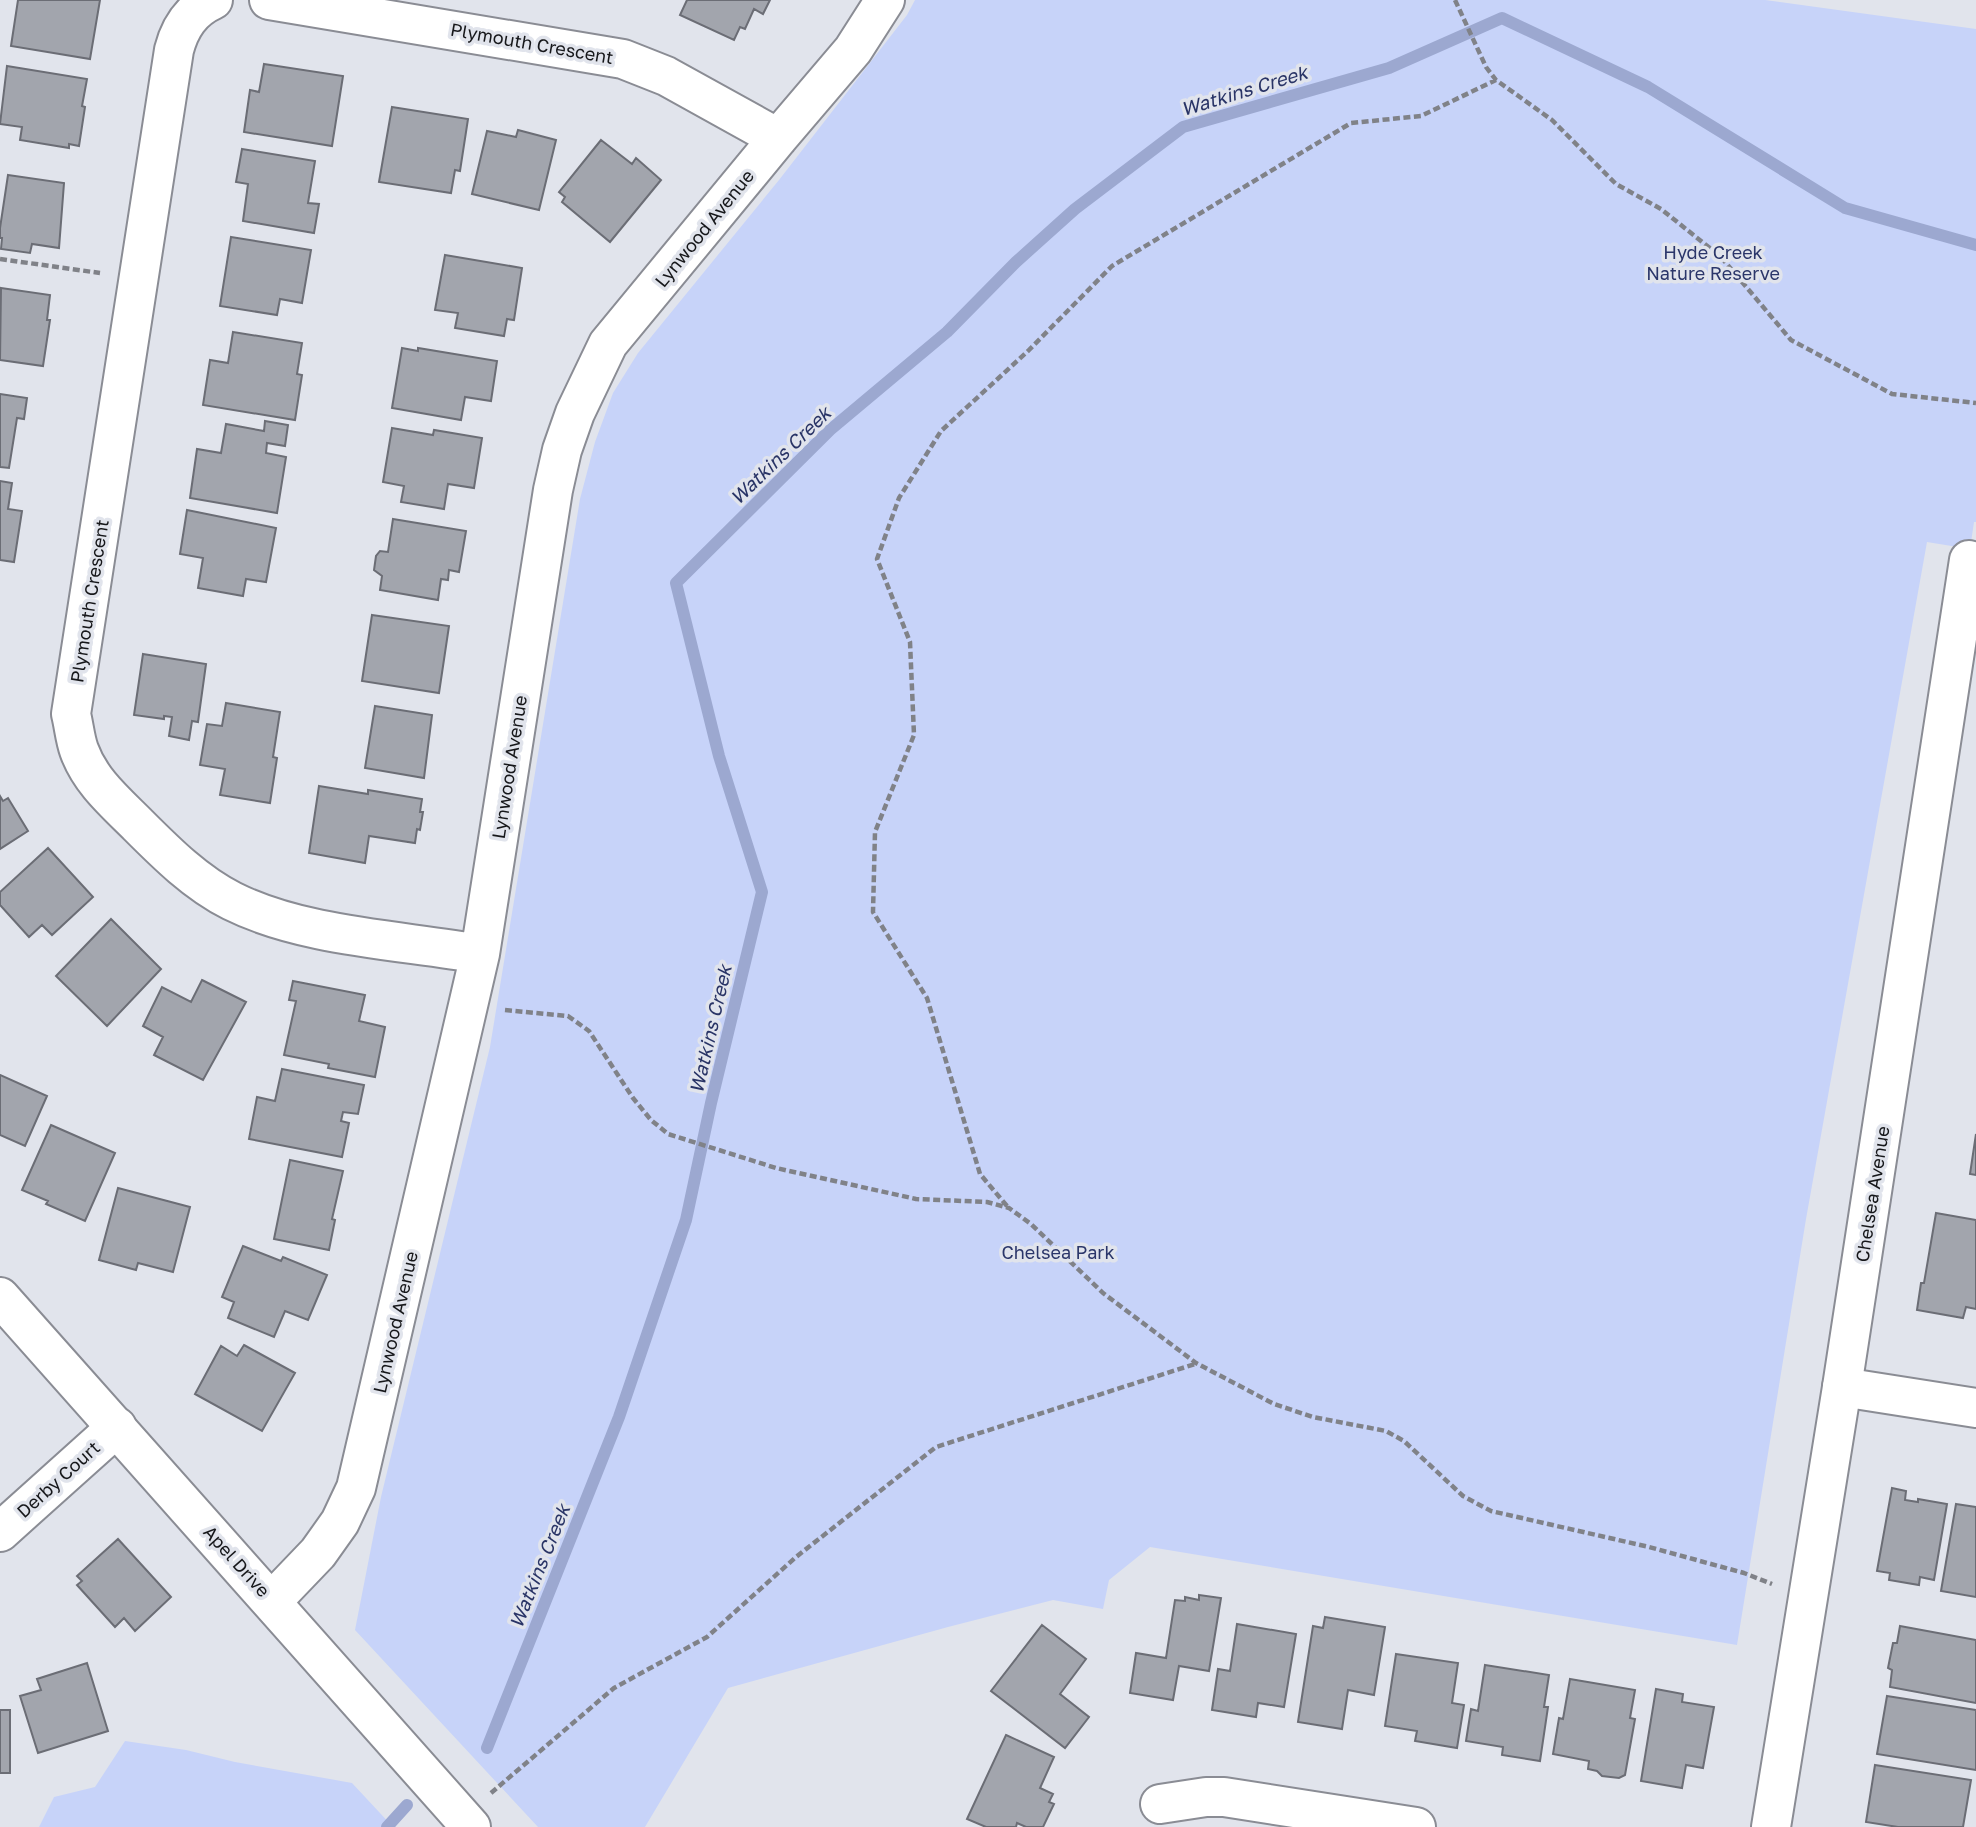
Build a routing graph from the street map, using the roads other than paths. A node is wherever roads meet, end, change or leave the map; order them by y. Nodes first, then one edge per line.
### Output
1 (213, 0) edge
2 (269, 0) edge
3 (885, 0) edge
4 (778, 138) junction
5 (1969, 560) dead end
6 (480, 954) junction
7 (0, 1297) edge
8 (1842, 1387) junction
9 (1976, 1408) edge
10 (117, 1427) junction
11 (0, 1532) edge
12 (272, 1601) junction
13 (1160, 1804) dead end
14 (467, 1822) edge
15 (1416, 1827) edge
16 (1771, 1827) edge

1 - 6 street, Plymouth Crescent
2 - 4 street, Plymouth Crescent
3 - 4 street, Lynwood Avenue
4 - 6 street, Lynwood Avenue
5 - 8 street, Chelsea Avenue
6 - 12 street, Lynwood Avenue
7 - 10 street, Apel Drive
8 - 9 street
8 - 16 street, Chelsea Avenue
10 - 11 street, Derby Court
10 - 12 street, Apel Drive
12 - 14 street, Apel Drive
13 - 15 street

